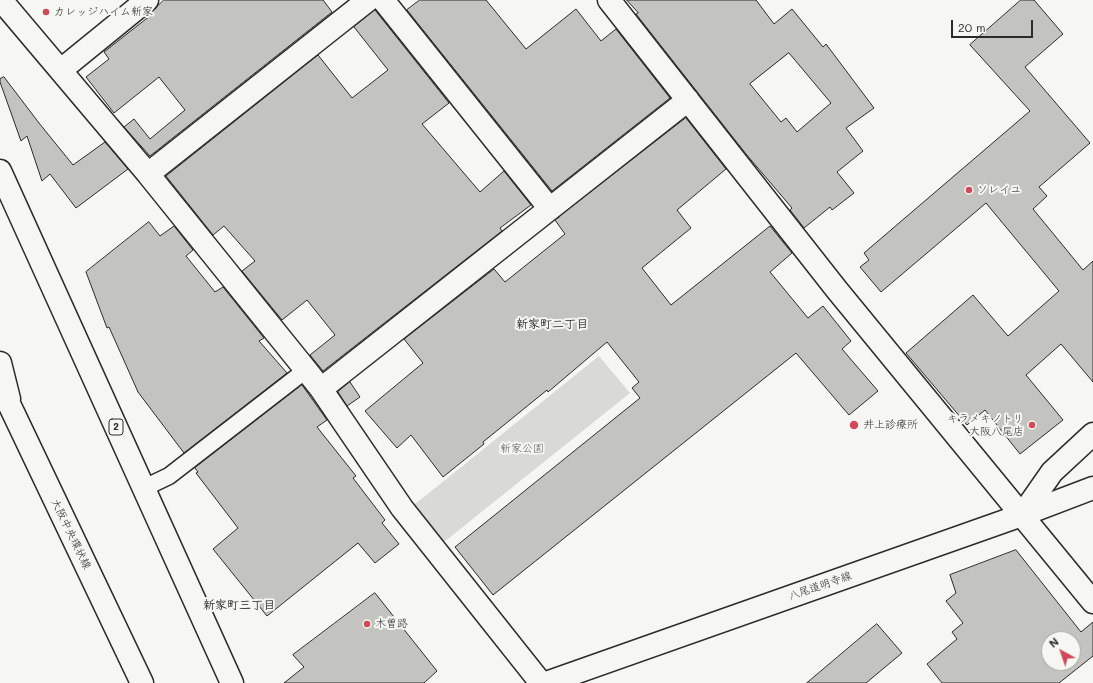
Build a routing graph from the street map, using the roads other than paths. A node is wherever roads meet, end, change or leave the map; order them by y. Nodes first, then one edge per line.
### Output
1 (1, 0) edge
2 (147, 0) edge
3 (368, 0) edge
4 (383, 0) edge
5 (610, 0) edge
6 (61, 70) junction
7 (688, 100) junction
8 (0, 171) edge
9 (148, 174) junction
10 (550, 209) junction
11 (0, 363) edge
12 (306, 370) junction
13 (0, 384) edge
14 (321, 389) junction
15 (11, 408) junction
16 (1093, 434) edge
17 (144, 488) junction
18 (1093, 488) edge
19 (1022, 515) junction
20 (1093, 602) edge
21 (142, 683) edge
22 (232, 683) edge
23 (547, 683) edge

1 - 6 street
2 - 6 street
3 - 9 street
4 - 10 street
5 - 7 street
6 - 9 street
7 - 10 street
7 - 19 street
8 - 17 street, 2
9 - 12 street
10 - 14 street
11 - 15 street
12 - 14 street
12 - 17 lane
13 - 15 street, 大阪中央環状線
14 - 23 street
15 - 21 street, 大阪中央環状線
16 - 19 street
17 - 22 street, 2
18 - 19 street, 八尾道明寺線
19 - 20 street
19 - 23 street, 八尾道明寺線

